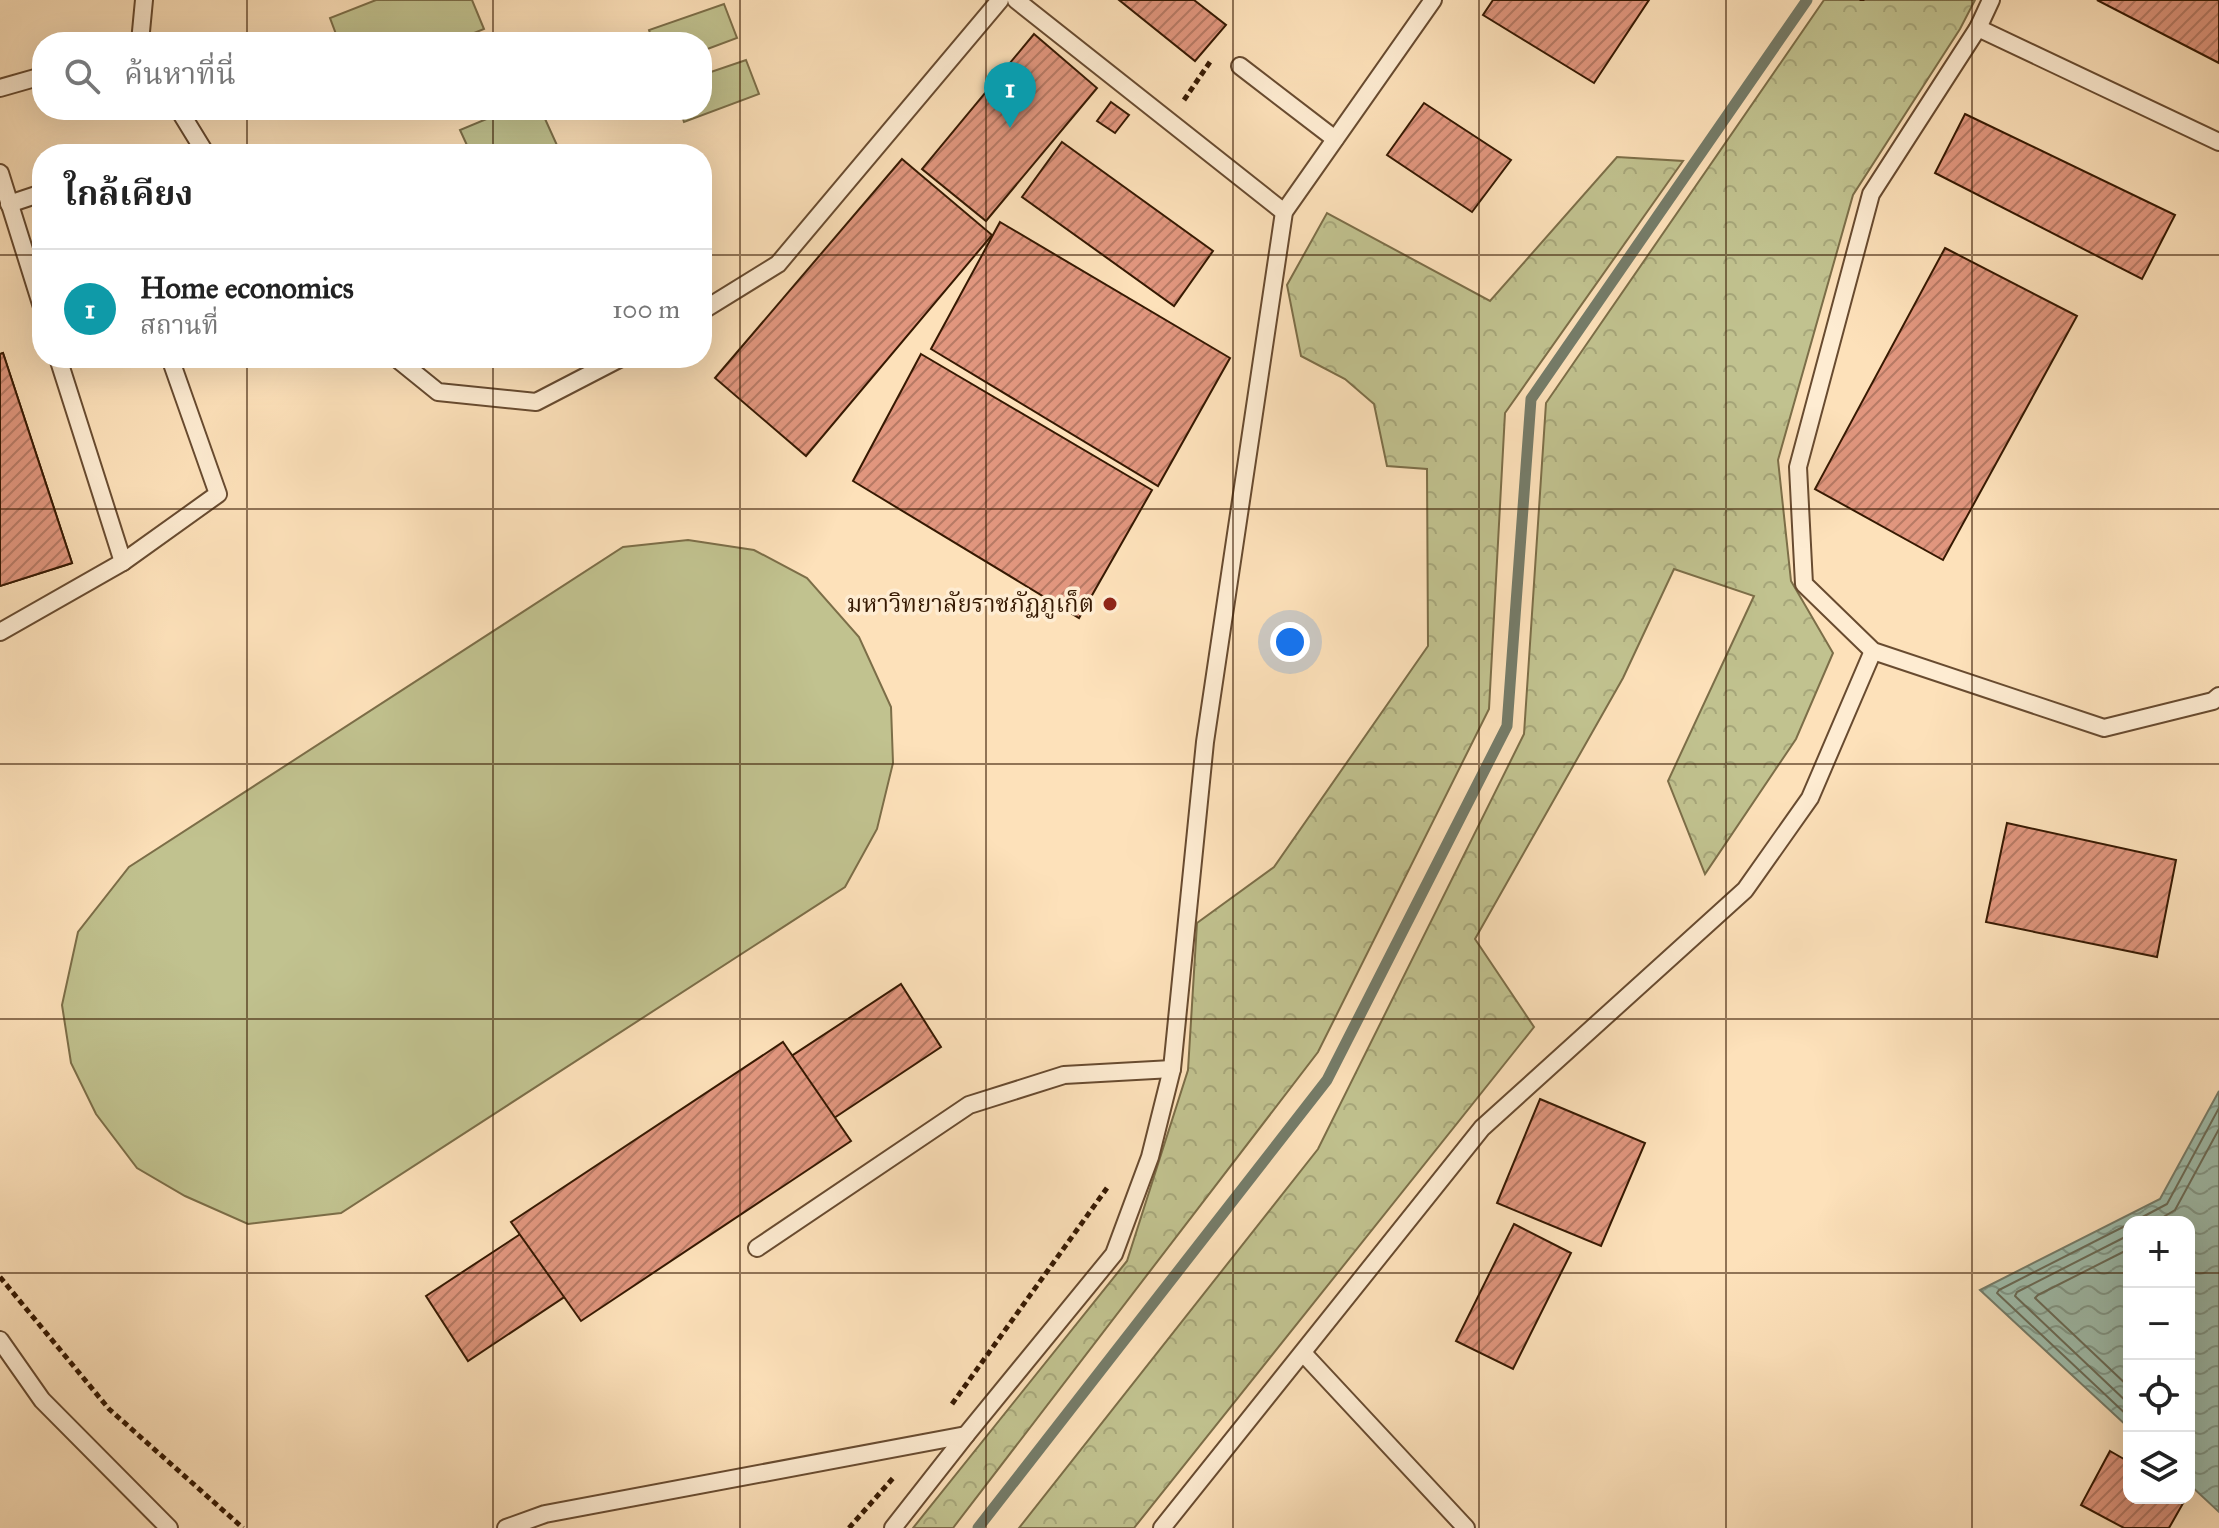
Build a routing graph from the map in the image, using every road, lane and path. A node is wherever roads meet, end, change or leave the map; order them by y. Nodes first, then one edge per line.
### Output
1 (144, 0) edge
2 (1000, 0) edge
3 (1016, 0) edge
4 (1433, 0) edge
5 (1991, 0) edge
6 (1978, 28) junction
7 (141, 32) edge
8 (1218, 51) dead end
9 (1240, 66) dead end
10 (32, 79) edge
11 (0, 88) edge
12 (185, 120) edge
13 (1169, 120) junction
14 (1335, 139) junction
15 (2219, 142) edge
16 (200, 144) edge
17 (0, 173) edge
18 (32, 196) edge
19 (9, 204) junction
20 (1284, 212) junction
21 (32, 276) edge
22 (712, 305) edge
23 (61, 368) edge
24 (174, 368) edge
25 (408, 368) edge
26 (602, 368) edge
27 (123, 562) junction
28 (0, 632) edge
29 (1873, 651) junction
30 (2219, 696) edge
31 (1172, 1069) junction
32 (1113, 1180) dead end
33 (757, 1248) dead end
34 (0, 1277) edge
35 (0, 1340) edge
36 (1303, 1353) junction
37 (966, 1435) junction
38 (924, 1442) junction
39 (169, 1528) edge
40 (243, 1528) edge
41 (506, 1528) edge
42 (849, 1528) edge
43 (893, 1528) edge
44 (1162, 1528) edge
45 (1466, 1528) edge

1 - 7 lane
2 - 22 lane
3 - 13 lane
4 - 14 lane
5 - 6 lane
6 - 15 lane
6 - 29 lane
8 - 13 path
9 - 14 lane
10 - 11 lane
12 - 16 lane
13 - 20 lane
14 - 20 lane
17 - 19 lane
18 - 19 lane
19 - 21 lane
20 - 31 lane
23 - 27 lane
24 - 27 lane
25 - 26 lane
27 - 28 lane
29 - 30 lane
29 - 36 lane
31 - 33 lane
31 - 37 lane
32 - 38 path
34 - 40 path
35 - 39 lane
36 - 44 lane
36 - 45 lane
37 - 38 lane
37 - 43 lane
38 - 41 lane
38 - 42 path

